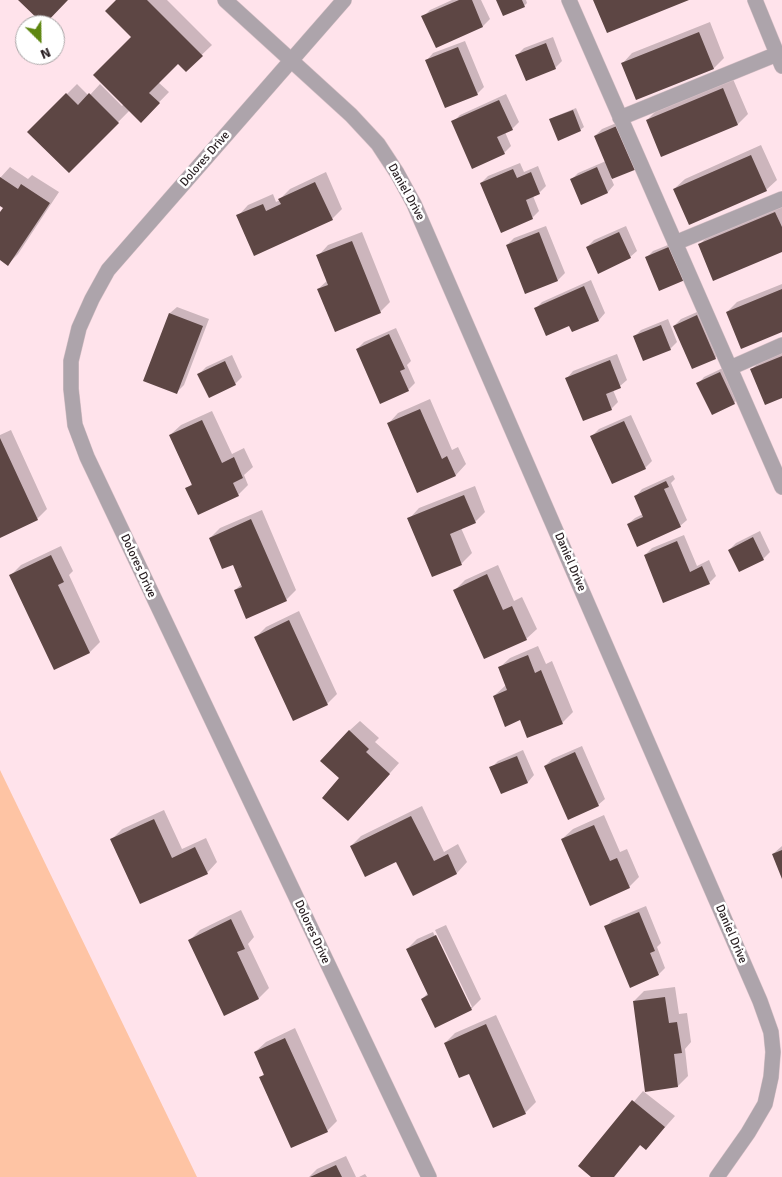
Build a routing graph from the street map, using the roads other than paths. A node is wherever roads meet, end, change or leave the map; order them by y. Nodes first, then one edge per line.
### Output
1 (225, 0) edge
2 (344, 0) edge
3 (569, 0) edge
4 (754, 0) edge
5 (292, 60) junction
6 (780, 60) edge
7 (620, 118) junction
8 (782, 199) edge
9 (675, 243) junction
10 (782, 346) edge
11 (730, 368) junction
12 (782, 487) edge
13 (429, 1177) edge
14 (717, 1177) edge

1 - 5 street, Daniel Drive
2 - 5 street, Dolores Drive
3 - 7 street
4 - 6 street
5 - 13 street, Dolores Drive
5 - 14 street, Daniel Drive
6 - 7 street
7 - 9 street
8 - 9 street
9 - 11 street
10 - 11 street
11 - 12 street

